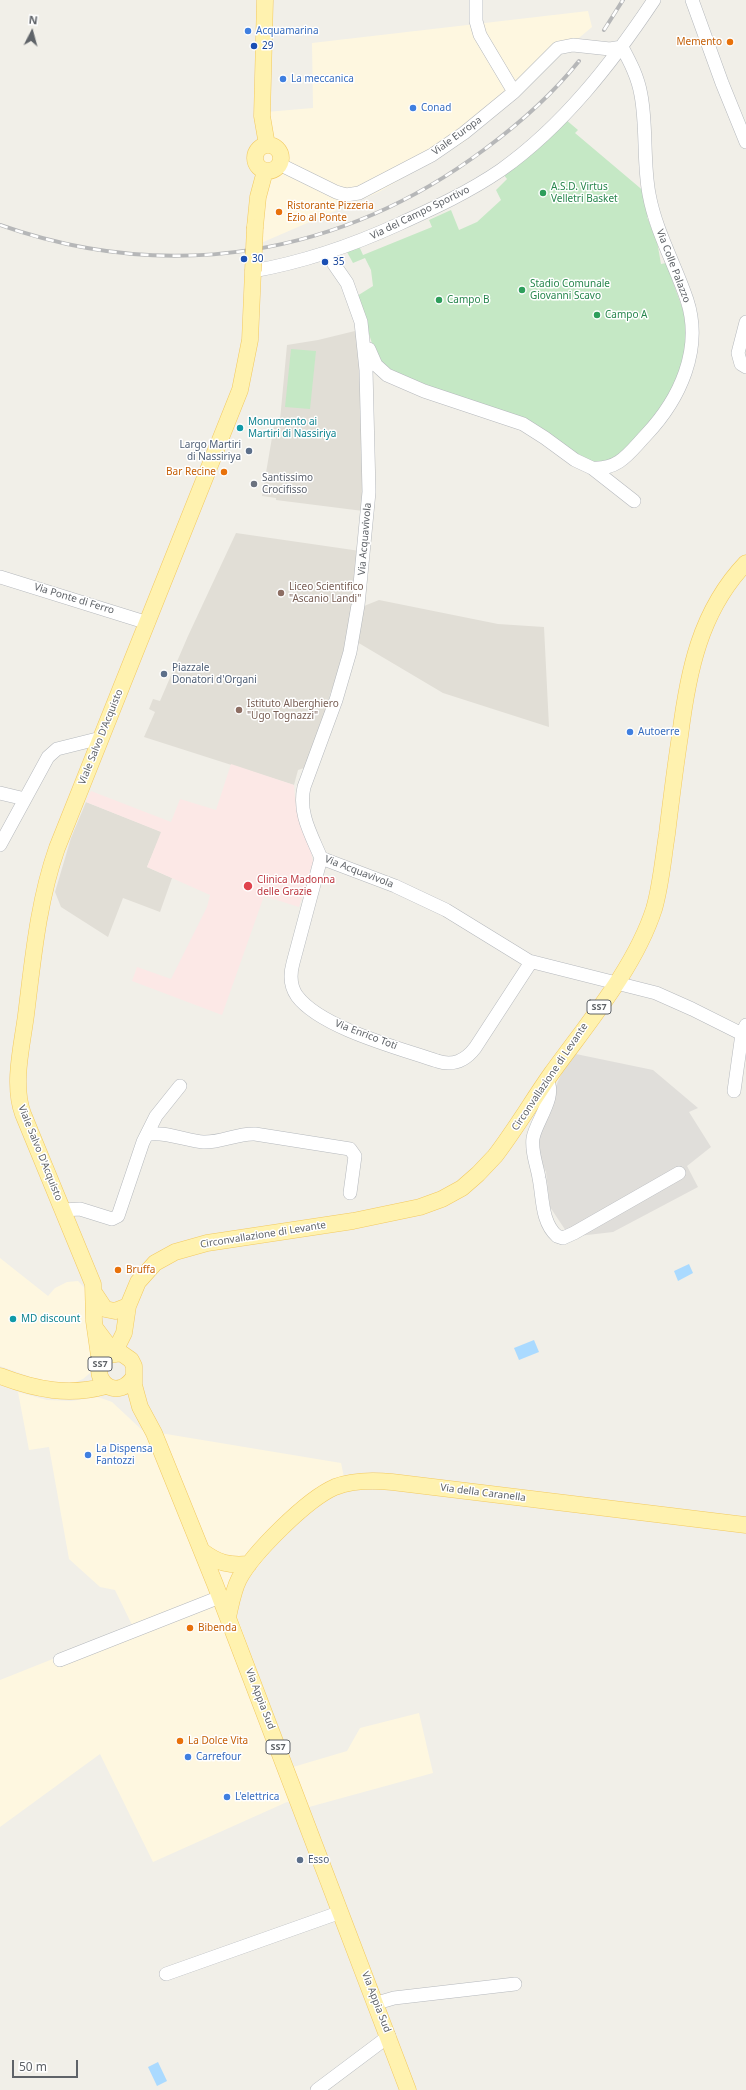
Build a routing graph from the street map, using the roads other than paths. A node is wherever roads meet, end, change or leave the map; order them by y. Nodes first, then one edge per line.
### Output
1 (265, 0) edge
2 (476, 0) edge
3 (654, 0) edge
4 (692, 0) edge
5 (622, 47) junction
6 (514, 92) junction
7 (746, 142) edge
8 (267, 146) junction
9 (279, 164) junction
10 (265, 171) junction
11 (327, 254) junction
12 (252, 271) junction
13 (361, 322) junction
14 (746, 322) edge
15 (746, 367) edge
16 (592, 468) junction
17 (634, 501) dead end
18 (746, 563) edge
19 (0, 577) edge
20 (148, 622) junction
21 (101, 738) junction
22 (0, 793) edge
23 (24, 799) junction
24 (0, 845) edge
25 (321, 858) junction
26 (530, 962) junction
27 (616, 982) junction
28 (745, 1032) edge
29 (547, 1080) junction
30 (180, 1086) dead end
31 (734, 1091) dead end
32 (147, 1135) junction
33 (679, 1173) dead end
34 (350, 1193) dead end
35 (63, 1210) junction
36 (95, 1294) junction
37 (128, 1306) junction
38 (127, 1324) junction
39 (96, 1329) junction
40 (114, 1353) junction
41 (131, 1360) junction
42 (99, 1366) junction
43 (0, 1376) edge
44 (133, 1378) junction
45 (112, 1387) junction
46 (68, 1392) junction
47 (140, 1407) junction
48 (746, 1525) edge
49 (202, 1551) junction
50 (249, 1564) junction
51 (218, 1590) junction
52 (228, 1617) junction
53 (60, 1660) dead end
54 (341, 1912) junction
55 (166, 1974) dead end
56 (515, 1984) dead end
57 (377, 2003) junction
58 (389, 2036) junction
59 (317, 2090) edge
60 (408, 2090) edge

1 - 8 main road
2 - 6 street
3 - 5 street, Via del Campo Sportivo
4 - 7 street
5 - 6 street, Viale Europa
5 - 11 street, Via del Campo Sportivo
5 - 16 street, Via Colle Palazzo
6 - 9 street, Viale Europa
8 - 9 main road
8 - 10 main road
9 - 10 main road
10 - 12 main road, Viale Salvo D'Acquisto, bridge
11 - 12 street, Via del Campo Sportivo
11 - 13 street, Via Acquavivola
12 - 20 main road, Viale Salvo D'Acquisto
13 - 16 street
13 - 25 street, Via Acquavivola
14 - 15 street
16 - 17 street
18 - 27 main road, Circonvallazione di Levante / SS7
19 - 20 street, Via Ponte di Ferro
20 - 21 main road, Viale Salvo D'Acquisto
21 - 23 street
21 - 35 main road, Viale Salvo D'Acquisto
22 - 23 street
23 - 24 street
25 - 26 street, Via Acquavivola
25 - 26 street, Via Enrico Toti
26 - 27 street, Via Acquavivola
27 - 28 street, Via Acquavivola
27 - 29 main road, Circonvallazione di Levante / SS7
28 - 31 street
29 - 33 street
29 - 37 main road, Circonvallazione di Levante / SS7
30 - 32 street, Viale Salvo D'Acquisto
32 - 34 street
32 - 35 street, Viale Salvo D'Acquisto
35 - 36 main road, Viale Salvo D'Acquisto
36 - 37 main road
36 - 39 main road, Viale Salvo D'Acquisto
37 - 38 main road, Circonvallazione di Levante / SS7
38 - 40 main road, Circonvallazione di Levante / SS7
38 - 41 main road, SS7
39 - 40 main road
39 - 42 main road, Viale Salvo D'Acquisto
40 - 41 main road, SS7
40 - 42 main road, SS7
41 - 44 main road, SS7
42 - 45 main road, SS7
42 - 46 main road
43 - 46 main road
44 - 45 main road
44 - 47 main road, Via Appia Sud / SS7
45 - 46 main road
45 - 47 main road, SS7
47 - 49 main road, Via Appia Sud / SS7
48 - 50 main road, Via della Caranella
49 - 50 main road
49 - 51 main road, Via Appia Sud / SS7
50 - 51 main road, Via della Caranella
50 - 52 main road, Via della Caranella
51 - 52 main road, Via Appia Sud / SS7
51 - 53 street
52 - 54 main road, Via Appia Sud / SS7
54 - 55 street
54 - 57 main road, Via Appia Sud / SS7
56 - 57 street
57 - 58 main road, Via Appia Sud / SS7
58 - 59 street
58 - 60 main road, Via Appia Sud / SS7

